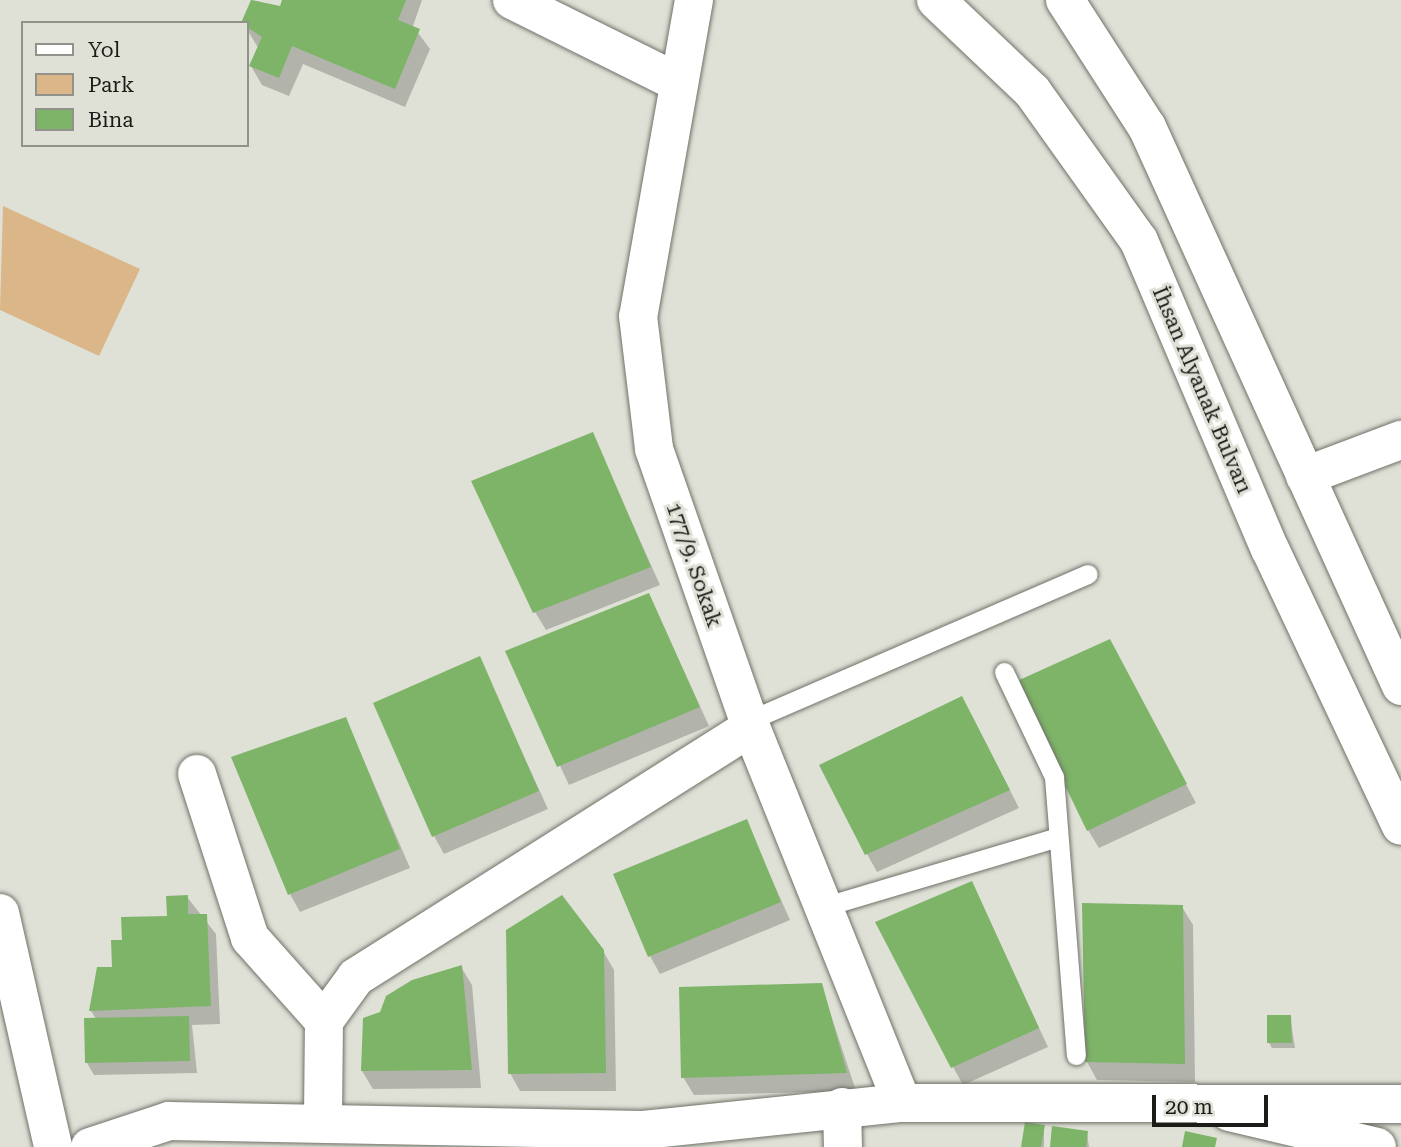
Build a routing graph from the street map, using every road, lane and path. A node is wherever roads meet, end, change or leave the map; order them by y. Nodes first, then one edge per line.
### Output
1 (512, 0) edge
2 (694, 0) edge
3 (936, 0) edge
4 (1074, 8) edge
5 (679, 83) junction
6 (1401, 440) edge
7 (1305, 476) junction
8 (1088, 574) dead end
9 (1004, 672) dead end
10 (1401, 686) edge
11 (749, 724) junction
12 (197, 774) dead end
13 (1401, 826) edge
14 (1058, 837) junction
15 (823, 907) junction
16 (0, 913) edge
17 (324, 1021) junction
18 (1076, 1055) dead end
19 (902, 1104) junction
20 (1401, 1104) edge
21 (842, 1107) junction
22 (1203, 1107) junction
23 (643, 1130) junction
24 (337, 1135) edge
25 (1336, 1141) edge
26 (53, 1147) edge
27 (90, 1147) edge
28 (294, 1147) edge
29 (595, 1147) edge
30 (843, 1147) edge
31 (1377, 1147) edge

1 - 5 street
2 - 5 street, 177/9. Sokak
3 - 13 street, İhsan Alyanak Bulvarı
4 - 7 street
5 - 11 street, 177/9. Sokak
6 - 7 street
7 - 10 street
8 - 11 lane
9 - 14 lane
11 - 15 street, 177/9. Sokak
11 - 17 street
12 - 17 street
14 - 15 lane
14 - 18 lane
15 - 19 street, 177/9. Sokak
16 - 26 street
17 - 24 street
19 - 21 street
19 - 22 street
20 - 22 street
21 - 23 street
21 - 30 street
22 - 25 street
23 - 24 street
23 - 29 street
24 - 27 street
24 - 28 street
25 - 31 street

